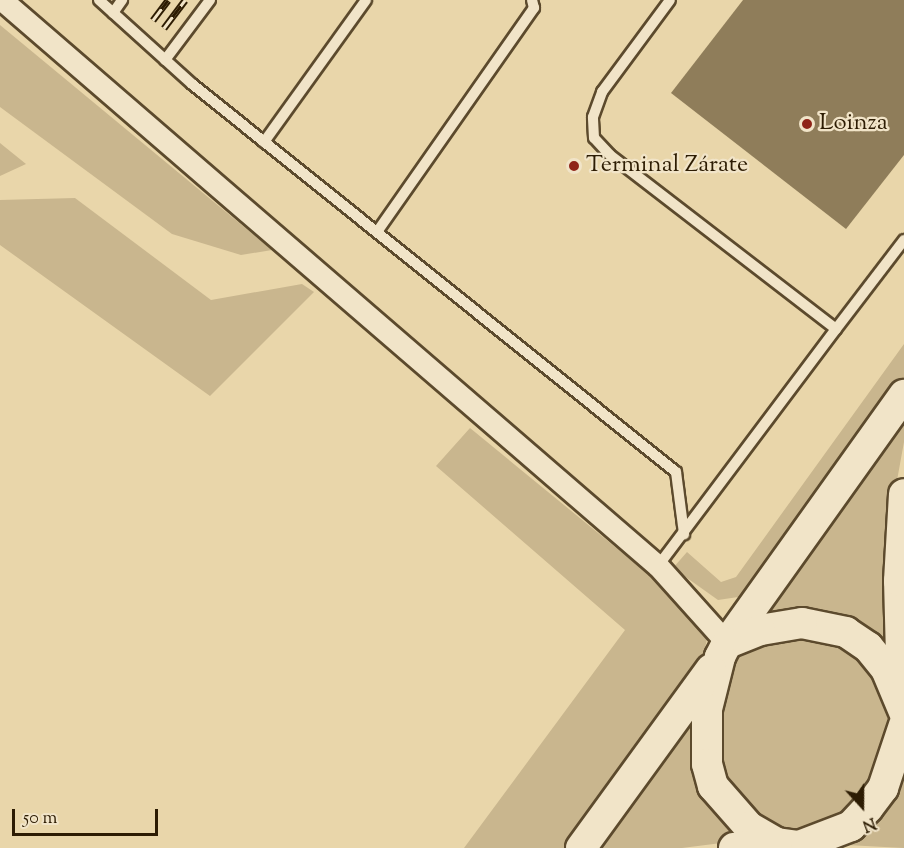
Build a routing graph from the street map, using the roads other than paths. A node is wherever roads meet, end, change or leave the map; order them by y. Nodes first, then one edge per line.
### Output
1 (2, 0) edge
2 (99, 0) edge
3 (122, 0) edge
4 (210, 0) edge
5 (366, 0) edge
6 (532, 0) edge
7 (670, 0) edge
8 (113, 13) junction
9 (165, 60) junction
10 (264, 142) junction
11 (377, 232) junction
12 (904, 240) edge
13 (836, 329) junction
14 (904, 395) edge
15 (904, 494) edge
16 (684, 534) junction
17 (658, 566) junction
18 (723, 650) junction
19 (903, 712) edge
20 (794, 846) edge
21 (581, 848) edge
22 (734, 848) edge

1 - 17 street
2 - 8 lane
3 - 8 lane
4 - 9 lane
5 - 10 lane
6 - 11 lane
7 - 13 lane
8 - 9 lane
9 - 10 lane
10 - 11 lane
11 - 16 lane
12 - 13 lane
13 - 16 lane
14 - 18 main road
15 - 19 main road
16 - 17 lane
17 - 18 street
18 - 19 main road
18 - 20 main road
18 - 21 main road
19 - 20 main road
20 - 22 main road

